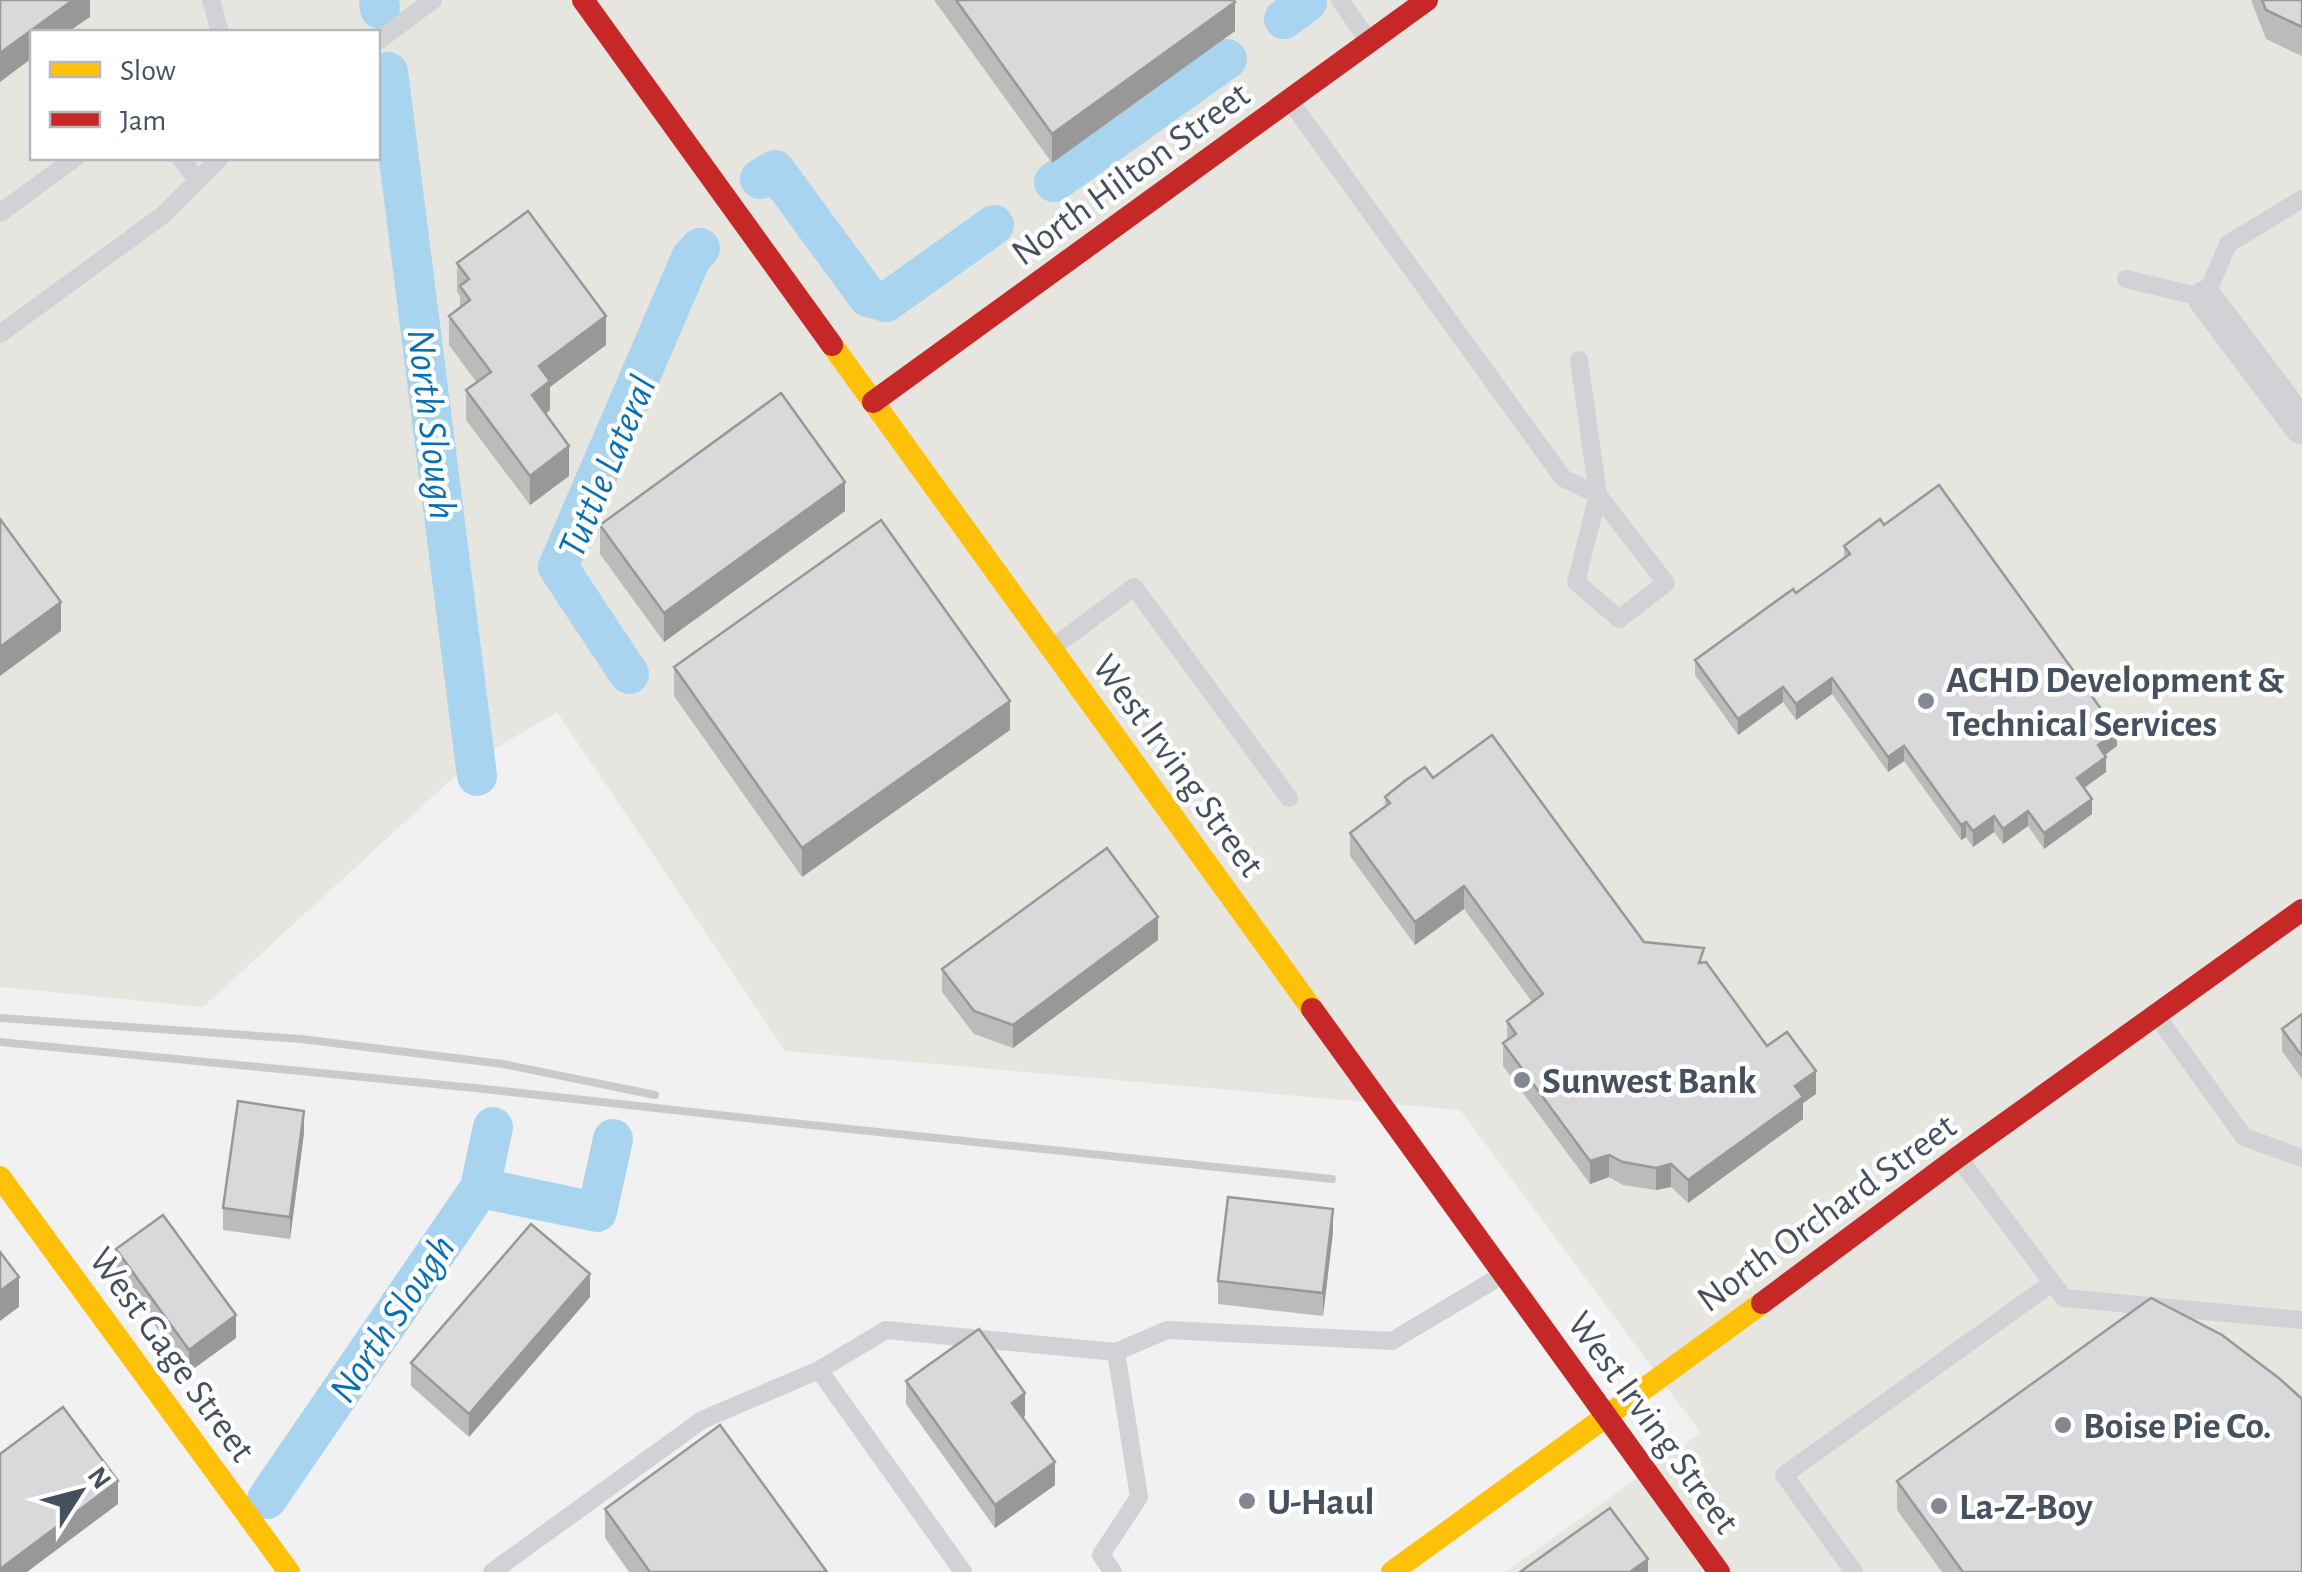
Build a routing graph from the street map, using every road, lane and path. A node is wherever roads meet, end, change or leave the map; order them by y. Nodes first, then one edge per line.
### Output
1 (212, 0) edge
2 (433, 0) edge
3 (583, 0) edge
4 (1340, 0) edge
5 (1427, 0) edge
6 (220, 30) edge
7 (380, 40) edge
8 (1370, 43) junction
9 (1290, 100) junction
10 (71, 160) edge
11 (182, 160) edge
12 (218, 160) edge
13 (198, 180) junction
14 (2302, 200) edge
15 (0, 213) edge
16 (2126, 280) dead end
17 (2205, 298) junction
18 (0, 334) edge
19 (1580, 360) dead end
20 (873, 402) junction
21 (2302, 427) edge
22 (1598, 495) junction
23 (1052, 649) junction
24 (1289, 798) dead end
25 (2302, 910) edge
26 (2156, 1014) junction
27 (1958, 1157) junction
28 (2302, 1158) edge
29 (0, 1177) edge
30 (1504, 1274) junction
31 (2052, 1283) junction
32 (2302, 1320) edge
33 (1116, 1352) junction
34 (819, 1370) junction
35 (1607, 1417) junction
36 (288, 1572) edge
37 (492, 1572) edge
38 (963, 1572) edge
39 (1113, 1572) edge
40 (1392, 1572) edge
41 (1719, 1572) edge
42 (1854, 1572) edge

1 - 6 lane
2 - 7 lane
3 - 20 street, West Irving Street
4 - 8 lane
5 - 8 street, North Hilton Street
8 - 9 street, North Hilton Street
9 - 20 street, North Hilton Street
9 - 22 lane
10 - 15 lane
11 - 13 lane
12 - 13 lane
13 - 18 lane
14 - 17 lane
16 - 17 lane
17 - 21 street
19 - 22 lane
20 - 23 street, West Irving Street
22 - 22 lane
23 - 24 lane
23 - 30 street, West Irving Street
25 - 26 street, North Orchard Street
26 - 27 street, North Orchard Street
26 - 28 lane
27 - 31 lane
27 - 35 street, North Orchard Street
29 - 36 street, West Gage Street
30 - 33 lane
30 - 35 street, West Irving Street
31 - 32 lane
31 - 42 lane
33 - 34 lane
33 - 39 lane
34 - 37 lane
34 - 38 lane
35 - 40 street, North Orchard Street
35 - 41 street, West Irving Street

